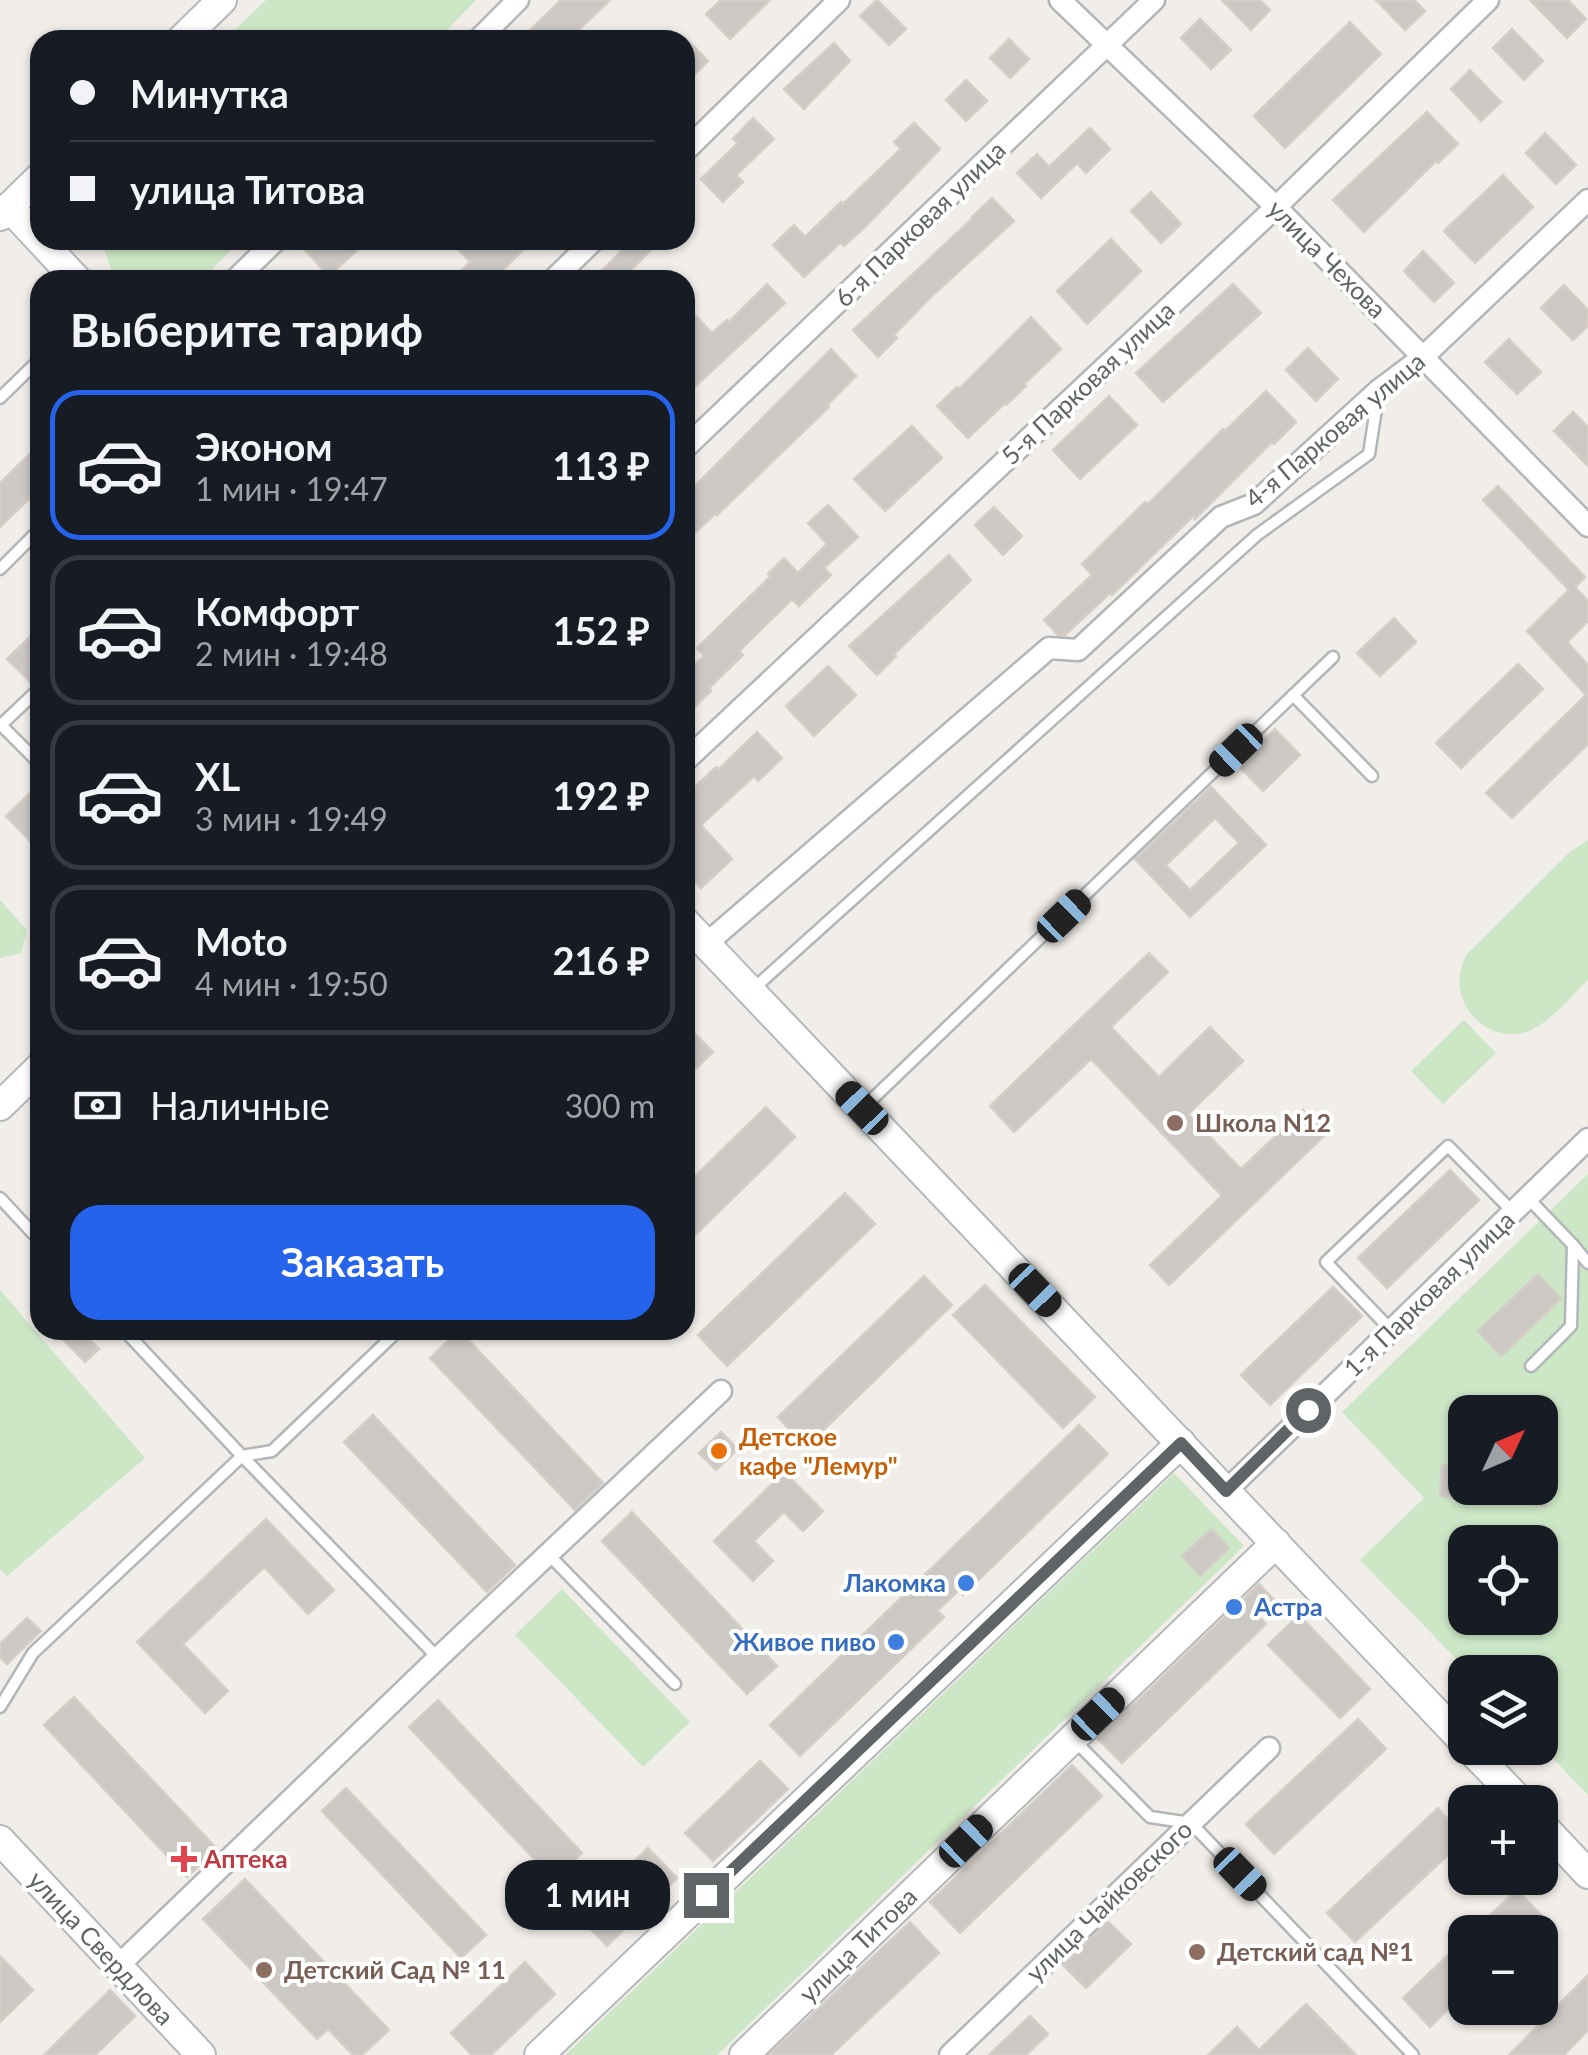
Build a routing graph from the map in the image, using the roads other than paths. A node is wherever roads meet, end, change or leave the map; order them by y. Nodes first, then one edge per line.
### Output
1 (222, 0) edge
2 (518, 0) edge
3 (839, 0) edge
4 (1060, 0) edge
5 (1154, 0) edge
6 (1488, 0) edge
7 (191, 30) edge
8 (488, 30) edge
9 (1106, 47) junction
10 (695, 140) edge
11 (30, 186) edge
12 (1588, 200) edge
13 (1276, 206) junction
14 (4, 211) edge
15 (30, 236) edge
16 (45, 250) edge
17 (266, 250) edge
18 (584, 250) edge
19 (66, 270) edge
20 (245, 270) edge
21 (563, 270) edge
22 (1424, 357) junction
23 (30, 369) edge
24 (1379, 390) junction
25 (0, 398) edge
26 (695, 438) edge
27 (1586, 521) edge
28 (30, 540) edge
29 (0, 568) edge
30 (1333, 656) dead end
31 (1293, 695) junction
32 (30, 697) edge
33 (1, 724) edge
34 (695, 752) edge
35 (30, 754) edge
36 (1372, 776) dead end
37 (695, 932) edge
38 (706, 944) junction
39 (750, 991) junction
40 (30, 1078) edge
41 (0, 1106) edge
42 (862, 1108) junction
43 (1588, 1139) edge
44 (0, 1198) edge
45 (1520, 1205) junction
46 (30, 1230) edge
47 (1573, 1245) junction
48 (1588, 1264) edge
49 (1391, 1330) junction
50 (133, 1340) edge
51 (389, 1340) edge
52 (1531, 1366) dead end
53 (720, 1391) dead end
54 (1181, 1443) junction
55 (242, 1456) junction
56 (1226, 1491) junction
57 (1276, 1543) junction
58 (548, 1554) junction
59 (438, 1658) junction
60 (675, 1684) dead end
61 (0, 1707) edge
62 (1448, 1725) edge
63 (1072, 1738) junction
64 (1269, 1748) dead end
65 (1486, 1765) edge
66 (1505, 1785) edge
67 (1191, 1823) junction
68 (0, 1840) edge
69 (1558, 1842) edge
70 (1588, 1874) edge
71 (118, 1966) junction
72 (751, 2052) edge
73 (201, 2055) edge
74 (539, 2055) edge
75 (950, 2055) edge
76 (1413, 2055) edge

1 - 7 main road
2 - 8 street
3 - 10 street
4 - 9 street, улица Чехова
5 - 9 street, 6-я Парковая улица
6 - 13 street, 5-я Парковая улица
9 - 13 street, улица Чехова
9 - 26 street, 6-я Парковая улица
11 - 14 main road
12 - 22 street, 4-я Парковая улица
13 - 22 street, улица Чехова
13 - 34 street, 5-я Парковая улица
14 - 15 main road
16 - 19 main road
17 - 20 street
18 - 21 street
22 - 24 street, 4-я Парковая улица
22 - 27 street, улица Чехова
23 - 25 lane
24 - 38 street, 4-я Парковая улица
24 - 39 lane
28 - 29 lane
30 - 31 lane
31 - 36 lane
31 - 42 lane
32 - 33 lane
33 - 35 lane
37 - 38 main road
38 - 39 main road
39 - 42 main road
40 - 41 main road
42 - 54 main road
43 - 45 street, 1-я Парковая улица
44 - 46 lane
45 - 47 lane
45 - 49 street, 1-я Парковая улица
45 - 49 lane
47 - 48 lane
47 - 52 lane
49 - 56 street, 1-я Парковая улица
50 - 55 lane
51 - 55 lane
53 - 58 street
54 - 56 main road
54 - 74 main road
55 - 59 lane
55 - 61 lane
56 - 57 main road
57 - 62 main road
57 - 63 main road, улица Титова
58 - 59 street
58 - 60 lane
59 - 71 street
63 - 67 lane
63 - 72 main road, улица Титова
64 - 67 street, улица Чайковского
65 - 66 main road
67 - 75 street, улица Чайковского
67 - 76 lane
68 - 71 main road, улица Свердлова
69 - 70 main road
71 - 73 main road, улица Свердлова

